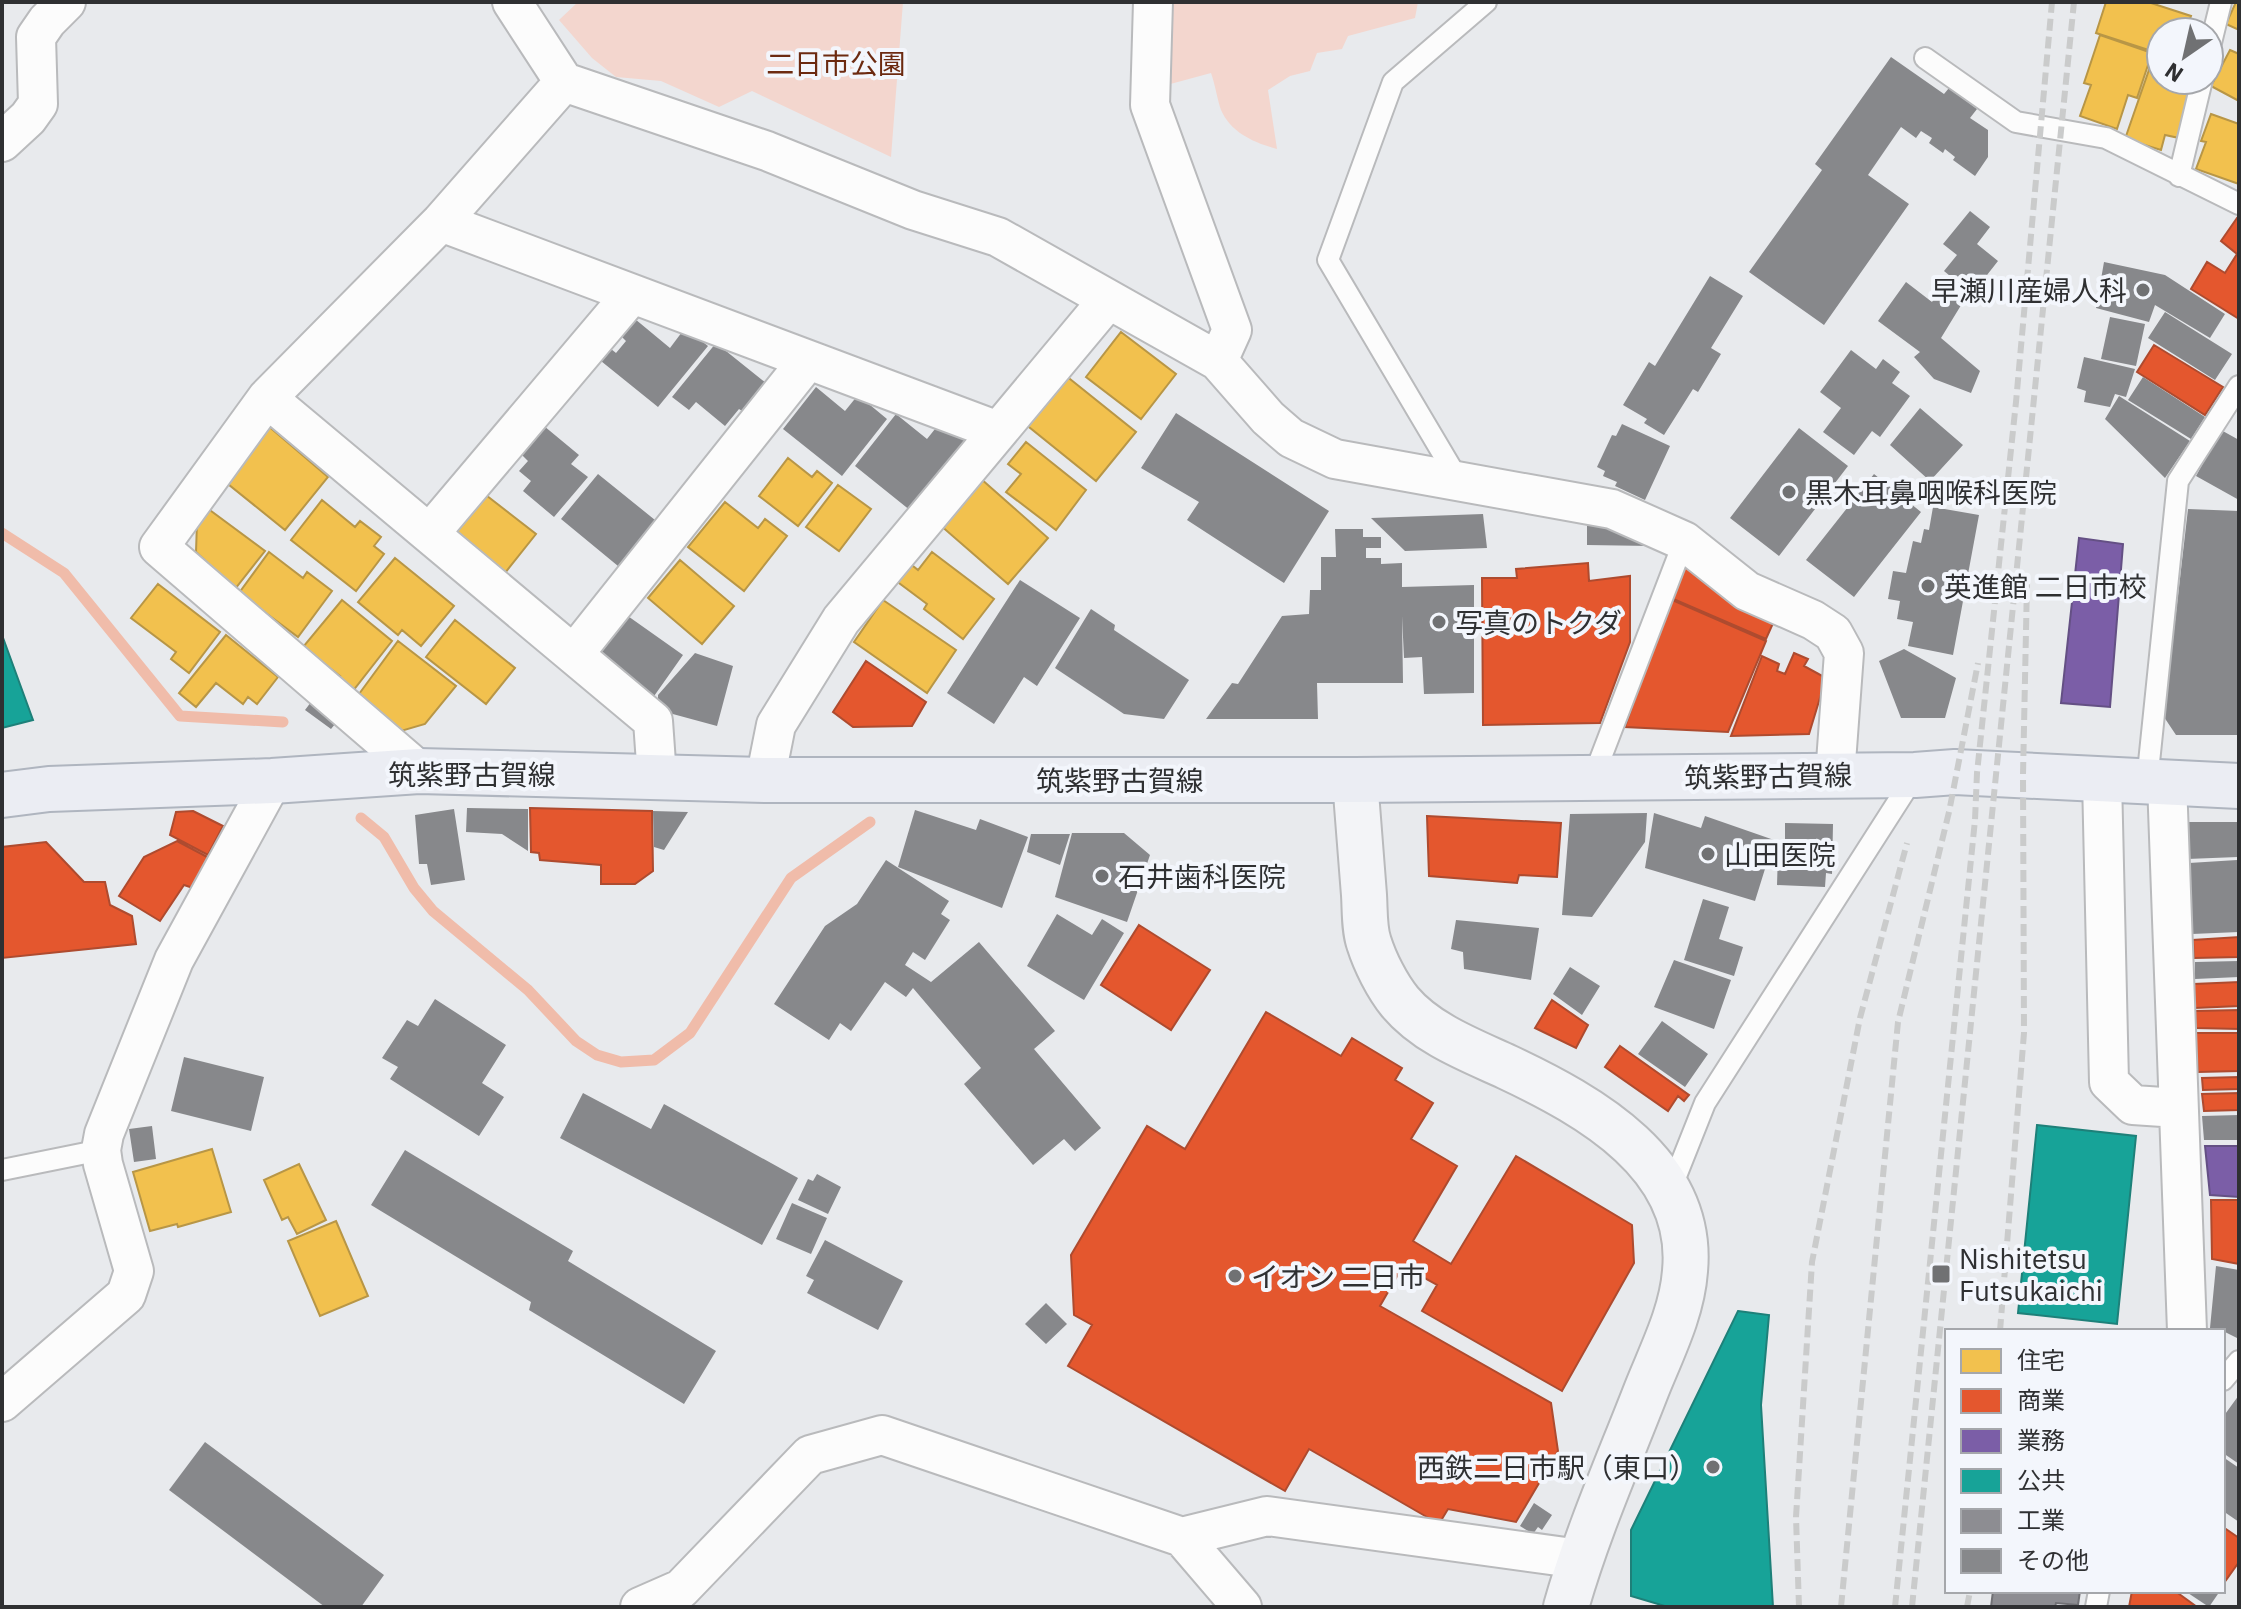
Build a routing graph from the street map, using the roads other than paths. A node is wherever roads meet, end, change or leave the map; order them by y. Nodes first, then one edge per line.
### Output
1 (66, 2) edge
2 (512, 2) edge
3 (1153, 2) edge
4 (1486, 2) edge
5 (1925, 58) dead end
6 (564, 82) junction
7 (2198, 96) edge
8 (2, 142) edge
9 (2179, 176) junction
10 (2239, 204) edge
11 (441, 222) junction
12 (632, 294) junction
13 (1108, 300) junction
14 (808, 360) junction
15 (1218, 361) junction
16 (2239, 386) edge
17 (267, 398) junction
18 (998, 431) junction
19 (1459, 481) junction
20 (430, 533) junction
21 (1684, 541) junction
22 (574, 654) junction
23 (419, 771) junction
24 (1915, 775) junction
25 (1835, 776) junction
26 (657, 777) junction
27 (1593, 778) junction
28 (2102, 779) junction
29 (765, 780) junction
30 (1355, 780) junction
31 (272, 781) junction
32 (2157, 782) junction
33 (2239, 786) edge
34 (2, 795) edge
35 (2178, 1108) junction
36 (101, 1150) junction
37 (2, 1170) edge
38 (1670, 1192) junction
39 (2187, 1329) edge
40 (2239, 1361) edge
41 (2225, 1378) edge
42 (2, 1402) edge
43 (1182, 1537) junction
44 (1580, 1559) junction
45 (640, 1607) edge
46 (1242, 1607) edge
47 (1566, 1607) edge

1 - 8 street
2 - 6 street
3 - 15 street
4 - 19 lane
5 - 9 lane
6 - 11 street
6 - 13 street
7 - 9 lane
9 - 10 lane
11 - 12 street
11 - 17 street
12 - 14 street
12 - 20 street
13 - 15 street
13 - 18 street
14 - 18 street
14 - 22 street
15 - 19 street
16 - 32 lane
17 - 20 street
17 - 23 street
18 - 29 street
19 - 21 street
20 - 22 street
21 - 25 street
21 - 27 lane
22 - 26 street
23 - 26 main road, 筑紫野古賀線
23 - 31 main road, 筑紫野古賀線
24 - 25 main road, 筑紫野古賀線
24 - 28 main road, 筑紫野古賀線
24 - 38 lane
25 - 27 main road, 筑紫野古賀線
26 - 29 main road, 筑紫野古賀線
27 - 30 main road, 筑紫野古賀線
28 - 32 main road, 筑紫野古賀線
28 - 35 street
29 - 30 main road, 筑紫野古賀線
30 - 38 main road
31 - 34 main road, 筑紫野古賀線
31 - 36 street
32 - 33 main road, 筑紫野古賀線
32 - 35 street
35 - 39 street
36 - 37 lane
36 - 42 street
38 - 44 main road
40 - 41 lane
43 - 44 street
43 - 45 street
43 - 46 street
44 - 47 main road

